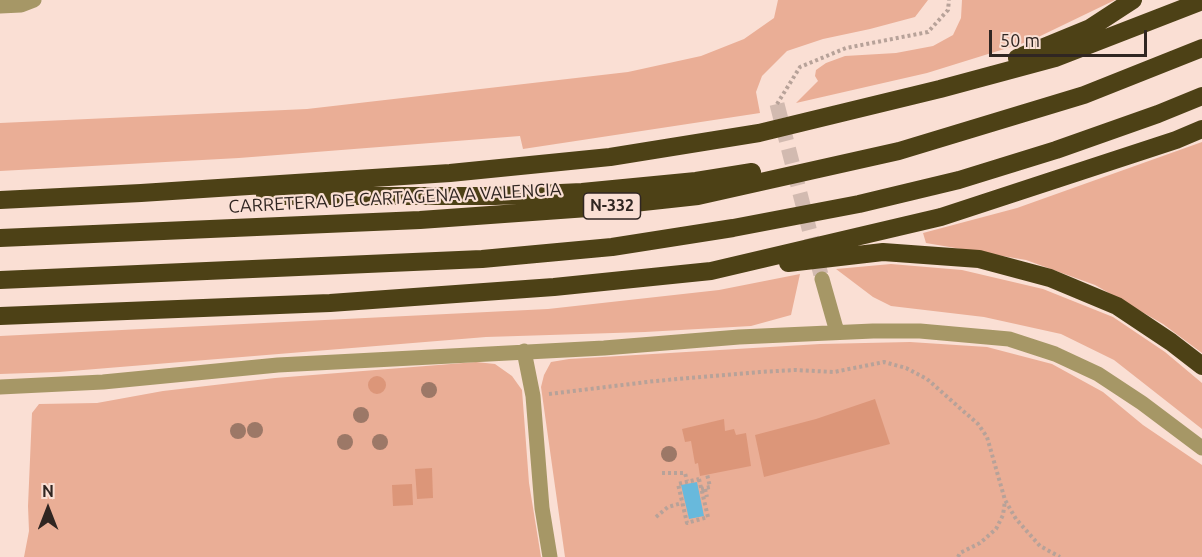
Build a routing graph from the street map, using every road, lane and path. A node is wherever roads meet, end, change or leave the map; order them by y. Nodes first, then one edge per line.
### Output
1 (33, 0) edge
2 (949, 0) edge
3 (1133, 0) edge
4 (1202, 1) edge
5 (0, 6) edge
6 (1202, 48) edge
7 (939, 89) junction
8 (1202, 96) edge
9 (777, 104) dead end
10 (1202, 129) edge
11 (899, 151) junction
12 (141, 194) junction
13 (0, 200) edge
14 (0, 238) edge
15 (711, 271) junction
16 (822, 279) tunnel mouth
17 (0, 280) edge
18 (0, 316) edge
19 (837, 332) junction
20 (524, 351) junction
21 (1202, 366) edge
22 (0, 387) edge
23 (533, 396) junction
24 (1202, 448) edge
25 (662, 473) dead end
26 (707, 474) dead end
27 (687, 482) junction
28 (703, 489) junction
29 (707, 497) dead end
30 (1005, 500) junction
31 (682, 503) junction
32 (656, 517) dead end
33 (550, 557) edge
34 (958, 557) edge
35 (1060, 557) edge

1 - 5 street
2 - 9 path
3 - 7 highway
4 - 7 highway
6 - 11 highway, CARRETERA DE CARTAGENA A VALENCIA / N-332
7 - 12 highway, N-332
8 - 17 highway, N-332
10 - 15 highway
11 - 12 highway, N-332
11 - 14 highway, CARRETERA DE CARTAGENA A VALENCIA / N-332
12 - 13 highway, N-332
15 - 18 highway
15 - 21 highway
16 - 19 street
19 - 20 street
19 - 24 street
20 - 22 street
20 - 23 street
23 - 30 path
23 - 33 street
25 - 27 path
26 - 28 path
27 - 28 path
27 - 31 path
28 - 29 path
28 - 31 path
30 - 34 path
30 - 35 path
31 - 32 path

